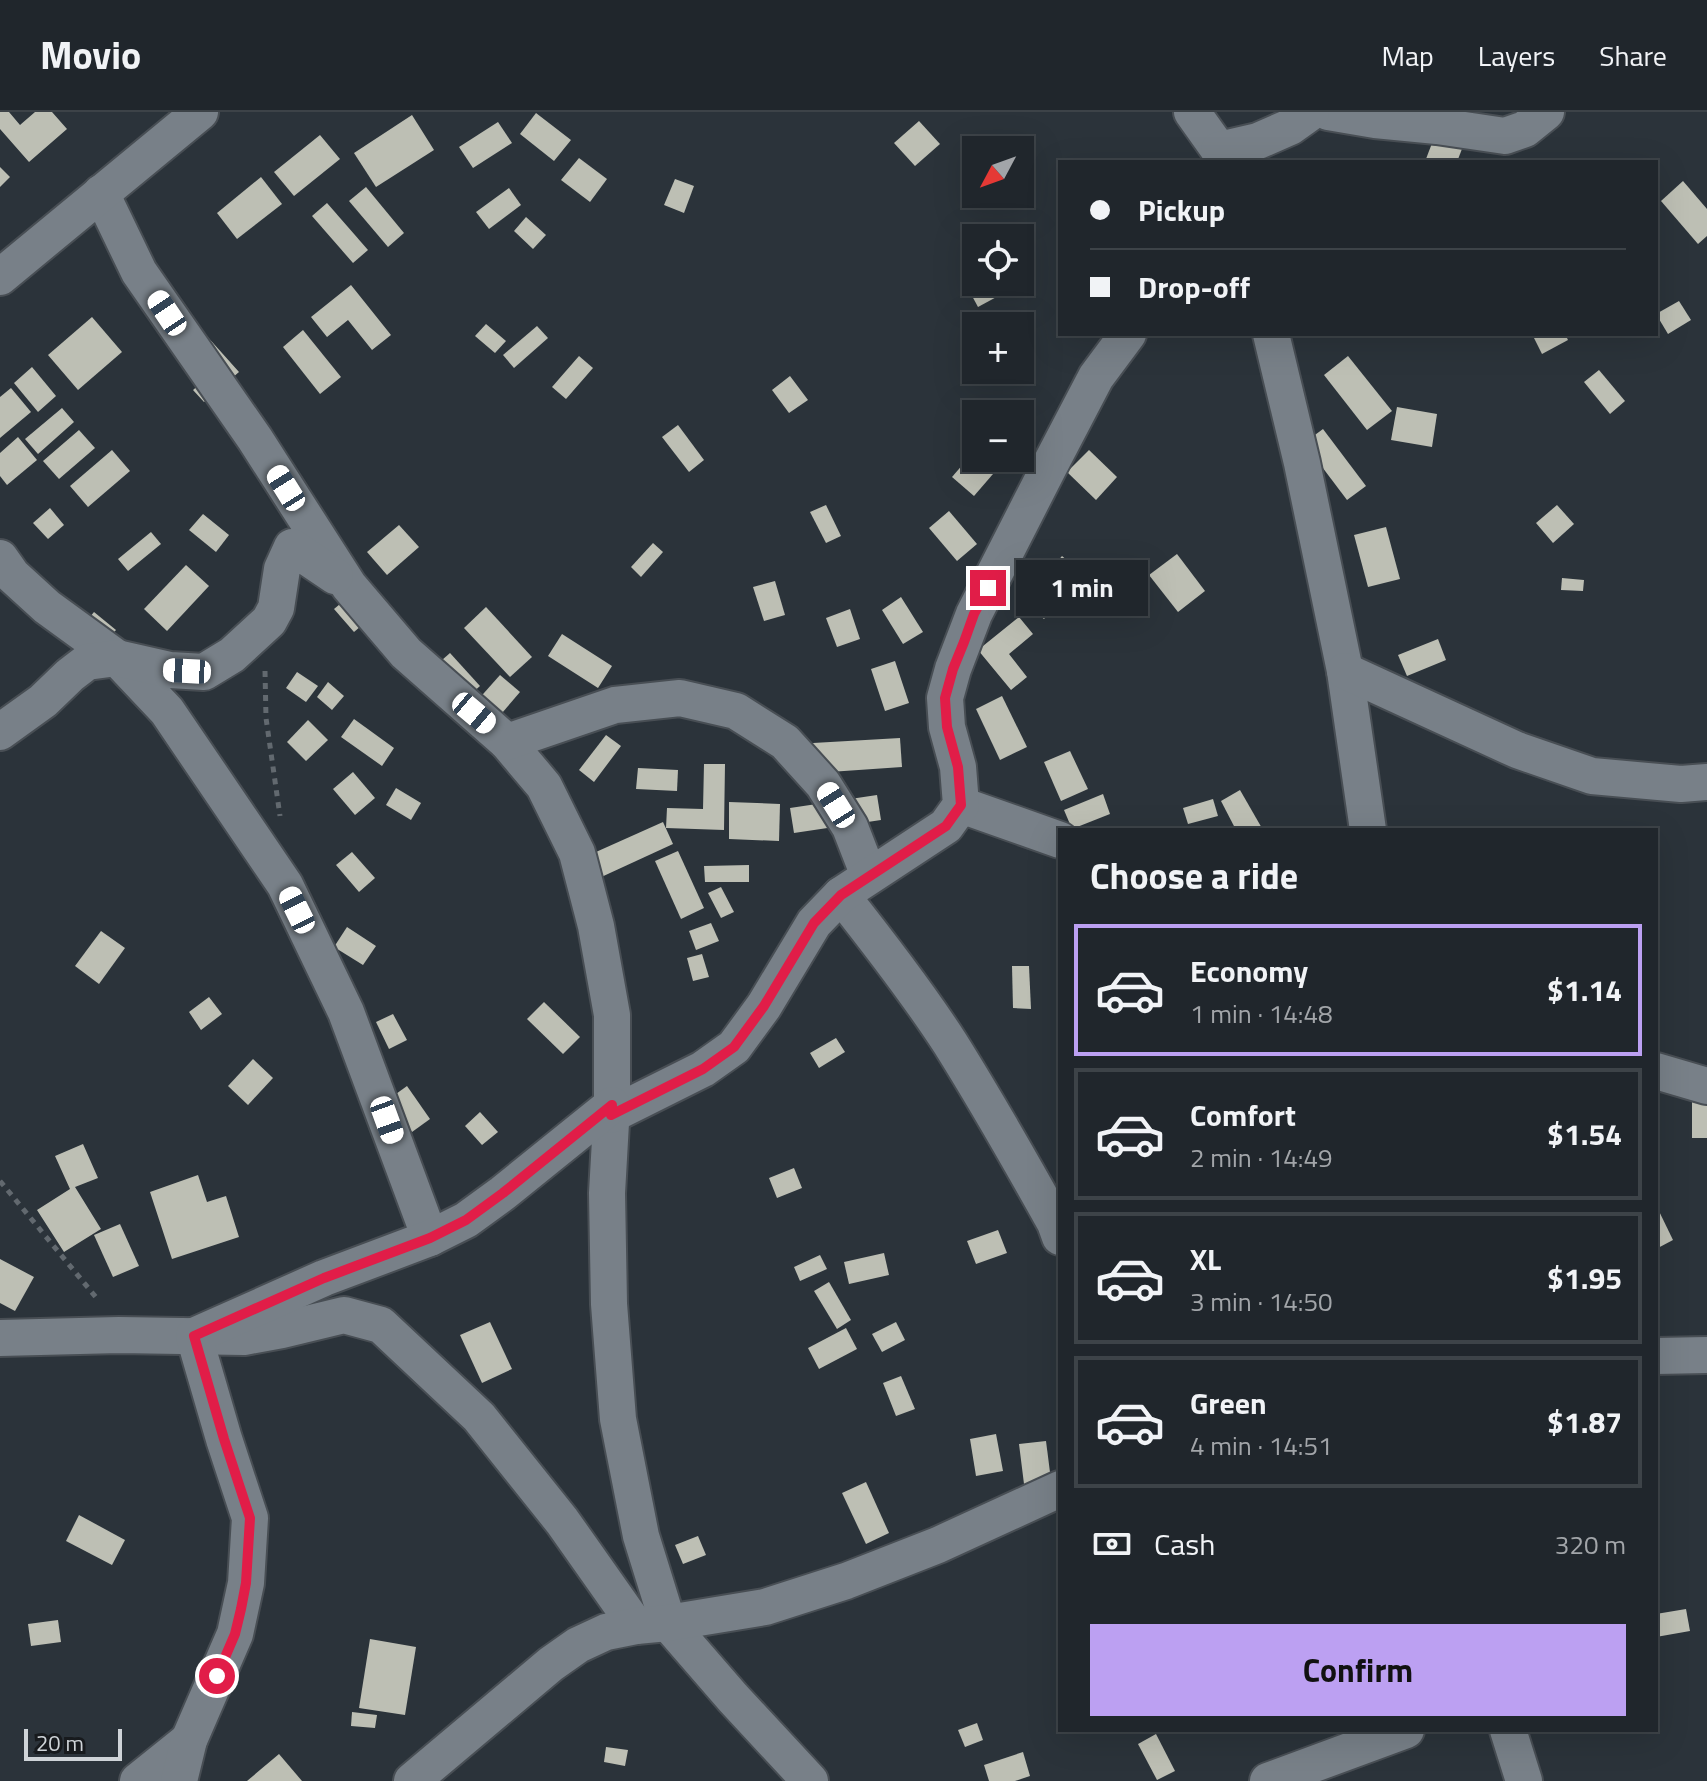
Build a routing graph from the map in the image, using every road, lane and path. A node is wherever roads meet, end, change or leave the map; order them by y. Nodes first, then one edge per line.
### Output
1 (200, 112) edge
2 (1192, 112) edge
3 (1311, 112) edge
4 (1328, 112) edge
5 (1546, 112) edge
6 (1221, 156) edge
7 (101, 193) junction
8 (0, 277) edge
9 (1127, 336) edge
10 (1271, 336) edge
11 (0, 558) edge
12 (349, 586) junction
13 (269, 621) junction
14 (117, 658) junction
15 (1345, 671) junction
16 (0, 732) edge
17 (507, 742) junction
18 (1707, 782) edge
19 (961, 805) junction
20 (281, 825) dead end
21 (1368, 828) edge
22 (1058, 839) edge
23 (855, 886) junction
24 (1658, 1072) edge
25 (1707, 1086) edge
26 (611, 1110) junction
27 (0, 1181) edge
28 (1058, 1231) edge
29 (430, 1238) junction
30 (107, 1311) dead end
31 (194, 1336) junction
32 (0, 1338) edge
33 (1707, 1355) edge
34 (1658, 1356) edge
35 (1058, 1490) edge
36 (652, 1624) junction
37 (1401, 1732) edge
38 (1509, 1732) edge
39 (189, 1740) junction
40 (138, 1781) edge
41 (179, 1781) edge
42 (412, 1781) edge
43 (810, 1781) edge
44 (1268, 1781) edge
45 (1524, 1781) edge

1 - 7 street
2 - 6 street
3 - 6 street
4 - 5 street
7 - 8 street
7 - 12 street
9 - 19 street
10 - 15 street
11 - 14 street
12 - 13 street
12 - 17 street
13 - 14 street
13 - 20 path
14 - 16 street
14 - 29 street
15 - 18 street
15 - 21 street
17 - 23 street
17 - 26 street
19 - 22 street
19 - 23 street
23 - 26 street
23 - 28 street
24 - 25 street
26 - 29 street
26 - 36 street
27 - 30 path
29 - 31 street
31 - 32 street
31 - 36 street
31 - 39 street
33 - 34 street
35 - 36 street
36 - 42 street
36 - 43 street
37 - 44 street
38 - 45 street
39 - 40 street
39 - 41 street

